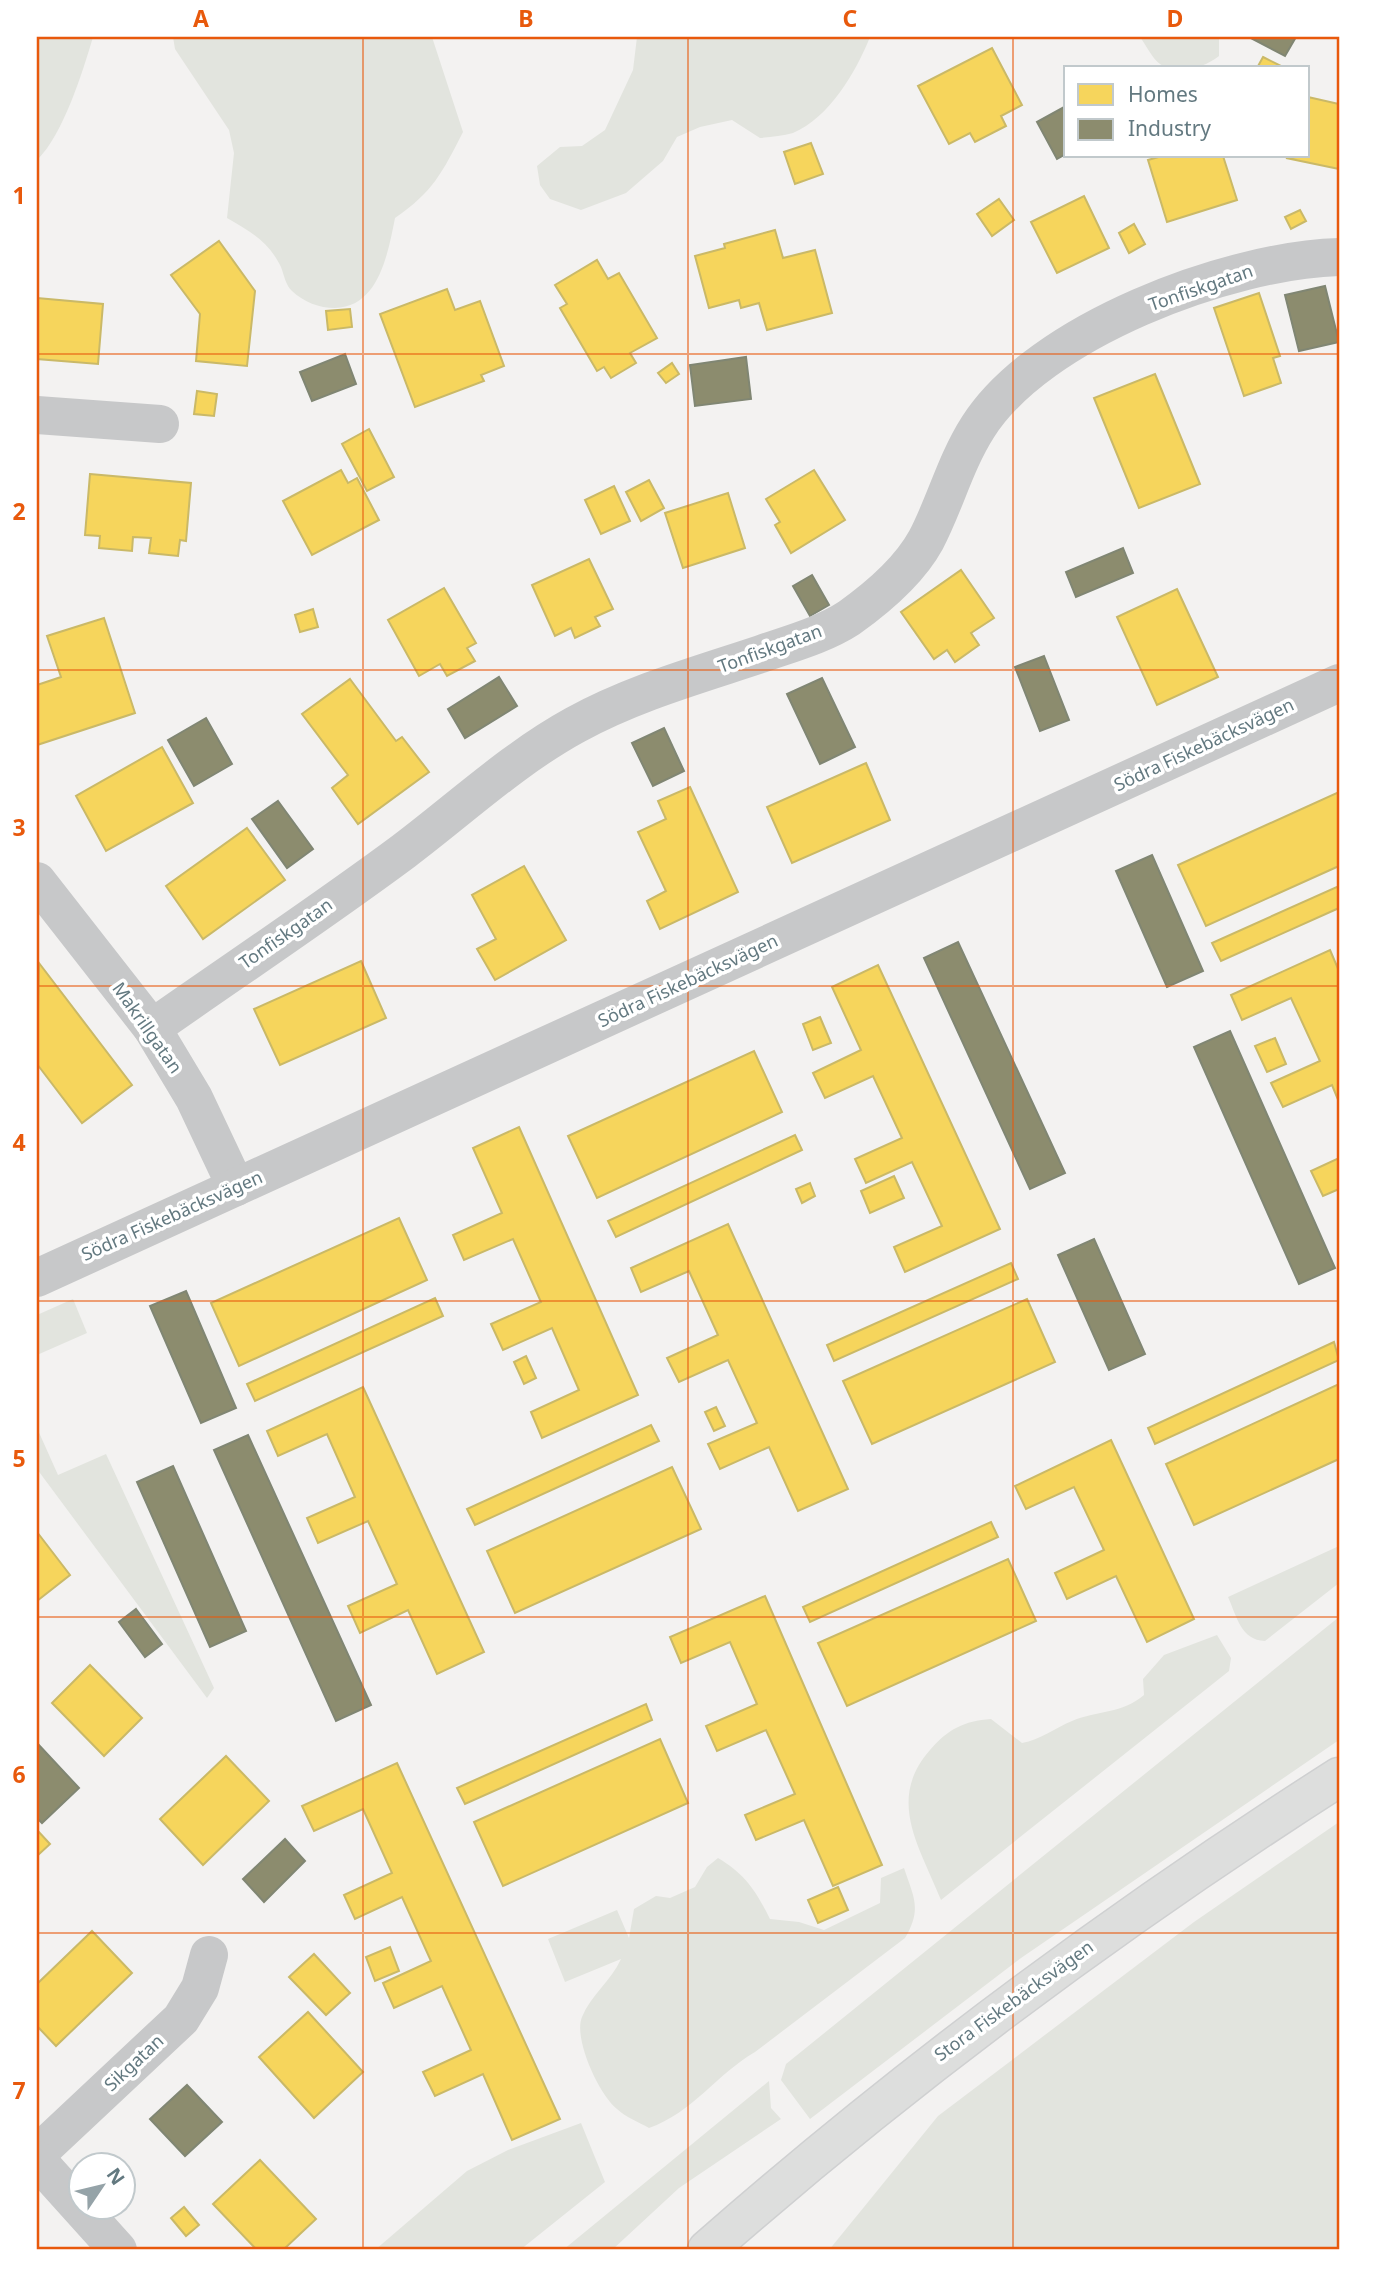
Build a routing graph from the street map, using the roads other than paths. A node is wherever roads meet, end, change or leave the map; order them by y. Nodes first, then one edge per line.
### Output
1 (1339, 257) edge
2 (37, 415) edge
3 (160, 424) dead end
4 (1339, 683) edge
5 (37, 881) edge
6 (152, 1028) junction
7 (236, 1188) junction
8 (37, 1278) edge
9 (1339, 1777) edge
10 (209, 1955) dead end
11 (37, 2154) edge
12 (37, 2160) edge
13 (118, 2250) edge
14 (707, 2250) edge

1 - 6 street, Tonfiskgatan
2 - 3 street
4 - 7 street, Södra Fiskebäcksvägen
5 - 6 street, Makrillgatan
6 - 7 street, Makrillgatan
7 - 8 street, Södra Fiskebäcksvägen
9 - 14 street, Stora Fiskebäcksvägen
10 - 11 street, Sikgatan
12 - 13 street

